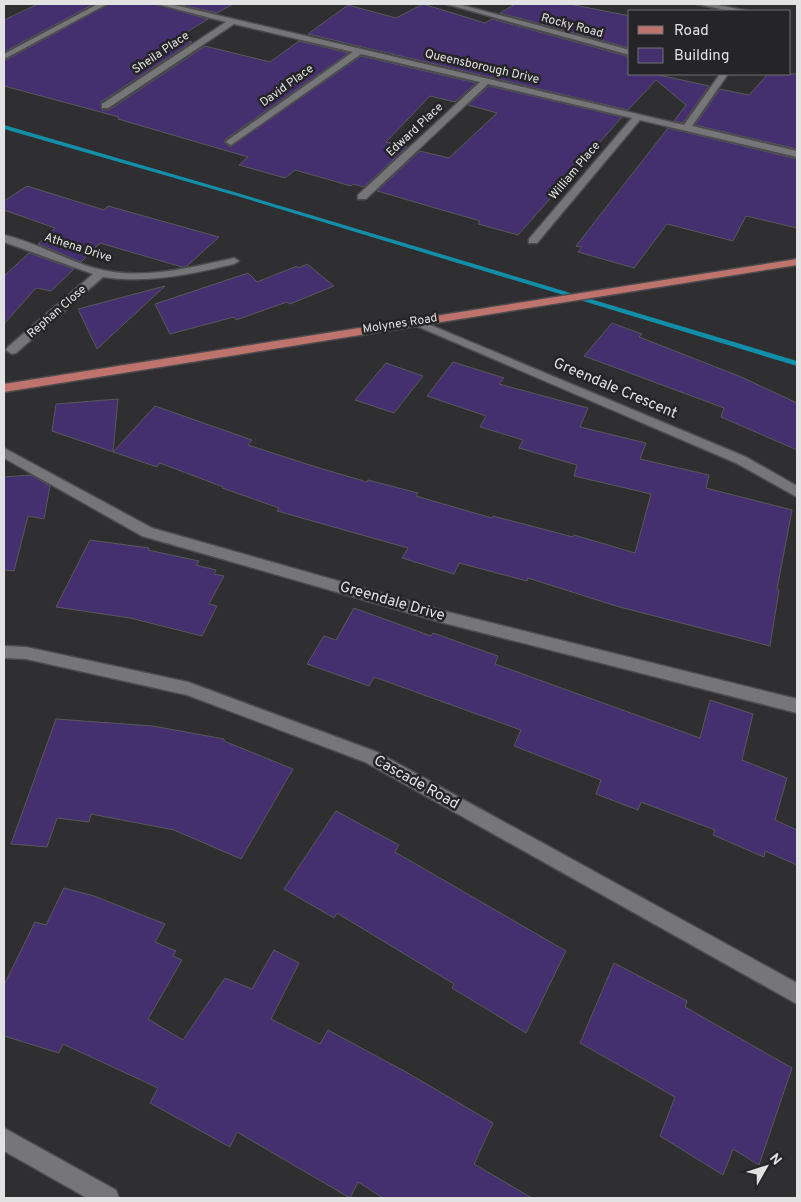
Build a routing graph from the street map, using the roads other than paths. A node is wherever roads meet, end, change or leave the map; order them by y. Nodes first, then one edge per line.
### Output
1 (103, 4) edge
2 (162, 4) edge
3 (450, 4) edge
4 (700, 4) edge
5 (738, 10) edge
6 (232, 20) junction
7 (359, 51) junction
8 (628, 52) edge
9 (4, 58) edge
10 (719, 75) edge
11 (486, 81) junction
12 (105, 106) dead end
13 (637, 117) junction
14 (686, 128) junction
15 (230, 142) dead end
16 (797, 154) edge
17 (362, 197) dead end
18 (4, 238) edge
19 (534, 241) dead end
20 (234, 262) dead end
21 (797, 262) edge
22 (101, 273) junction
23 (416, 322) junction
24 (12, 350) dead end
25 (4, 388) edge
26 (4, 452) edge
27 (797, 492) edge
28 (4, 652) edge
29 (797, 706) edge
30 (797, 994) edge
31 (4, 1138) edge
32 (108, 1198) edge

1 - 9 street
2 - 6 street, Queensborough Drive
3 - 8 street, Rocky Road
4 - 5 street
6 - 7 street, Queensborough Drive
6 - 12 street, Sheila Place
7 - 11 street, Queensborough Drive
7 - 15 street, David Place
10 - 14 street
11 - 13 street, Queensborough Drive
11 - 17 street, Edward Place
13 - 14 street, Queensborough Drive
13 - 19 street, William Place
14 - 16 street, Queensborough Drive
18 - 22 street, Athena Drive
20 - 22 street, Athena Drive
21 - 23 main road, Molynes Road
22 - 24 street, Rephan Close
23 - 25 main road, Molynes Road
23 - 27 street, Greendale Crescent
26 - 29 street, Greendale Drive
28 - 30 street, Cascade Road
31 - 32 street

